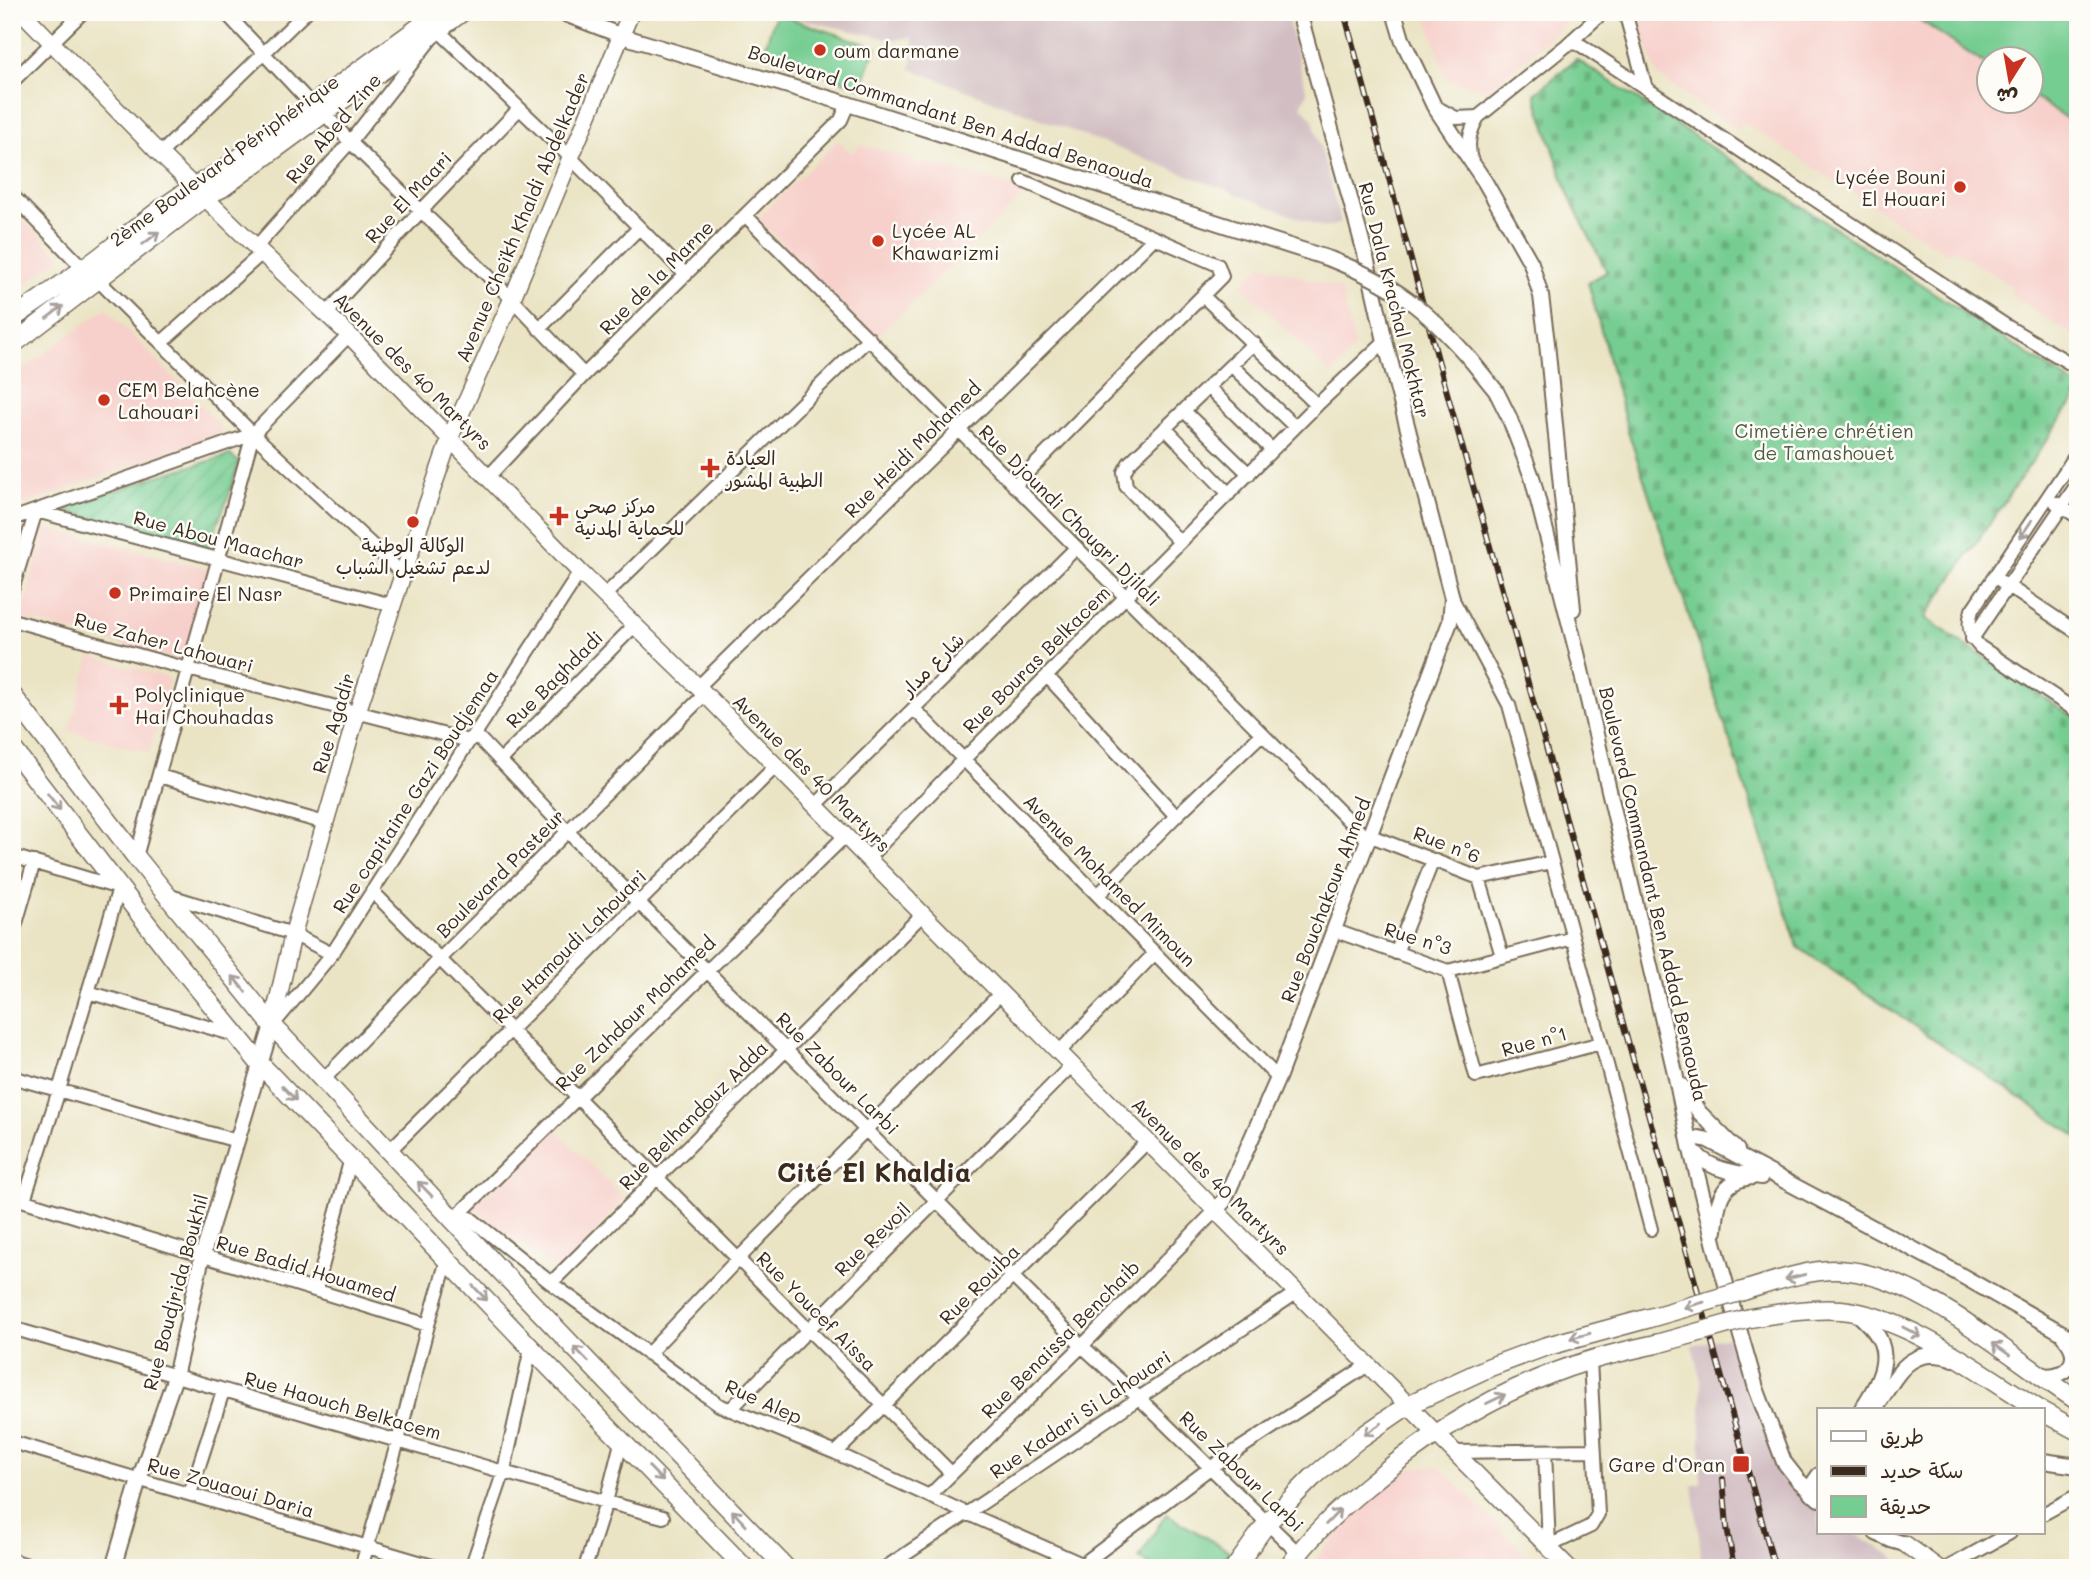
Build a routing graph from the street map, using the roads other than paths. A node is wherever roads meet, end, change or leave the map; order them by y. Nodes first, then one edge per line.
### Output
1 (22, 12) edge
2 (83, 12) edge
3 (225, 12) edge
4 (306, 12) edge
5 (462, 12) edge
6 (560, 12) edge
7 (631, 12) edge
8 (1299, 12) edge
9 (1394, 12) edge
10 (1603, 12) edge
11 (1625, 12) edge
12 (431, 19) edge
13 (622, 36) junction
14 (52, 43) junction
15 (1567, 45) junction
16 (264, 54) junction
17 (12, 82) edge
18 (1646, 88) junction
19 (848, 104) junction
20 (1434, 106) junction
21 (318, 109) junction
22 (519, 109) junction
23 (1478, 117) junction
24 (350, 142) junction
25 (160, 153) junction
26 (570, 157) junction
27 (1471, 161) junction
28 (1023, 181) dead end
29 (199, 192) junction
30 (12, 195) edge
31 (420, 212) junction
32 (745, 215) junction
33 (639, 228) junction
34 (1154, 238) junction
35 (259, 250) junction
36 (91, 274) junction
37 (685, 275) junction
38 (1203, 296) junction
39 (512, 299) junction
40 (327, 313) junction
41 (12, 319) edge
42 (539, 329) junction
43 (349, 335) junction
44 (869, 338) junction
45 (1385, 341) junction
46 (161, 343) junction
47 (1254, 343) junction
48 (12, 345) edge
49 (1231, 365) junction
50 (2078, 368) edge
51 (584, 375) junction
52 (1208, 387) junction
53 (1317, 405) junction
54 (1184, 411) junction
55 (1295, 427) junction
56 (1165, 428) junction
57 (958, 431) junction
58 (253, 434) junction
59 (450, 438) junction
60 (1272, 450) junction
61 (2078, 452) edge
62 (1249, 474) junction
63 (488, 477) junction
64 (2078, 483) edge
65 (1014, 486) junction
66 (1229, 494) junction
67 (2047, 497) junction
68 (2062, 506) junction
69 (36, 511) junction
70 (2078, 517) edge
71 (12, 519) edge
72 (1180, 542) junction
73 (1076, 548) junction
74 (219, 559) junction
75 (580, 572) junction
76 (403, 574) junction
77 (1993, 577) junction
78 (2009, 586) junction
79 (12, 590) edge
80 (605, 595) junction
81 (1125, 597) junction
82 (1452, 598) junction
83 (392, 605) junction
84 (12, 620) edge
85 (635, 625) junction
86 (2078, 633) edge
87 (1972, 639) junction
88 (1577, 653) junction
89 (188, 669) junction
90 (1047, 676) junction
91 (701, 691) junction
92 (12, 695) edge
93 (915, 709) junction
94 (2078, 712) edge
95 (357, 713) junction
96 (1262, 734) junction
97 (472, 737) junction
98 (12, 748) edge
99 (963, 760) junction
100 (500, 761) junction
101 (775, 767) junction
102 (159, 776) junction
103 (815, 806) junction
104 (1176, 816) junction
105 (325, 823) junction
106 (568, 832) junction
107 (845, 836) junction
108 (1370, 838) junction
109 (12, 856) edge
110 (136, 857) junction
111 (867, 859) junction
112 (1433, 860) junction
113 (34, 862) junction
114 (1551, 862) junction
115 (1479, 878) junction
116 (119, 888) junction
117 (372, 891) junction
118 (167, 894) junction
119 (1098, 895) junction
120 (640, 903) junction
121 (922, 915) junction
122 (1333, 930) junction
123 (293, 934) junction
124 (12, 937) edge
125 (1573, 938) junction
126 (1155, 953) junction
127 (1396, 953) junction
128 (332, 954) junction
129 (1502, 956) junction
130 (440, 959) junction
131 (707, 970) junction
132 (1448, 971) junction
133 (88, 992) junction
134 (1000, 994) junction
135 (272, 1025) junction
136 (511, 1030) junction
137 (237, 1035) junction
138 (1601, 1043) junction
139 (786, 1049) junction
140 (1058, 1053) junction
141 (261, 1065) junction
142 (1071, 1066) junction
143 (1675, 1073) junction
144 (12, 1077) edge
145 (1278, 1078) junction
146 (323, 1080) junction
147 (60, 1090) junction
148 (577, 1097) junction
149 (868, 1130) junction
150 (237, 1141) junction
151 (1148, 1141) junction
152 (1690, 1146) junction
153 (389, 1151) junction
154 (351, 1158) junction
155 (657, 1177) junction
156 (1761, 1177) junction
157 (1782, 1180) junction
158 (18, 1199) edge
159 (938, 1201) junction
160 (1216, 1210) junction
161 (454, 1219) junction
162 (1651, 1229) dead end
163 (1715, 1245) junction
164 (202, 1257) junction
165 (738, 1259) junction
166 (447, 1260) junction
167 (1014, 1276) junction
168 (551, 1283) junction
169 (316, 1290) junction
170 (1296, 1293) junction
171 (1857, 1313) junction
172 (428, 1325) junction
173 (12, 1328) edge
174 (807, 1330) junction
175 (2061, 1334) junction
176 (2078, 1342) edge
177 (1082, 1346) junction
178 (531, 1348) junction
179 (648, 1353) junction
180 (1590, 1360) junction
181 (1966, 1363) junction
182 (1368, 1365) junction
183 (2037, 1374) junction
184 (175, 1377) junction
185 (223, 1391) junction
186 (1139, 1398) junction
187 (2078, 1401) edge
188 (883, 1405) junction
189 (1408, 1405) junction
190 (1862, 1408) edge
191 (1875, 1408) edge
192 (2037, 1408) edge
193 (730, 1410) junction
194 (2044, 1412) edge
195 (2078, 1431) edge
196 (1437, 1433) junction
197 (622, 1439) junction
198 (398, 1441) junction
199 (12, 1442) edge
200 (1594, 1450) junction
201 (1545, 1451) junction
202 (1455, 1452) junction
203 (836, 1453) junction
204 (2044, 1461) edge
205 (2078, 1466) edge
206 (1210, 1468) junction
207 (504, 1471) junction
208 (951, 1473) junction
209 (139, 1480) junction
210 (1817, 1488) edge
211 (190, 1494) junction
212 (930, 1495) junction
213 (2078, 1495) edge
214 (606, 1502) junction
215 (2044, 1513) edge
216 (966, 1514) junction
217 (663, 1517) dead end
218 (1266, 1523) junction
219 (1878, 1534) edge
220 (2008, 1534) edge
221 (1900, 1538) edge
222 (367, 1546) junction
223 (1549, 1546) junction
224 (12, 1560) edge
225 (1293, 1560) edge
226 (1087, 1566) edge
227 (37, 1568) edge
228 (113, 1568) edge
229 (361, 1568) edge
230 (439, 1568) edge
231 (471, 1568) edge
232 (584, 1568) edge
233 (745, 1568) edge
234 (786, 1568) edge
235 (885, 1568) edge
236 (1235, 1568) edge
237 (1569, 1568) edge
238 (1938, 1568) edge
239 (1947, 1568) edge

1 - 14 main road, Avenue des 40 Martyrs
2 - 14 street
3 - 16 street
4 - 16 street
5 - 12 main road, 2ème Boulevard Périphérique
6 - 13 street, Boulevard Commandant Ben Addad Benaouda
7 - 13 main road, Avenue Cheïkh Khaldi Abdelkader
8 - 45 street, Rue Dala Krachal Mokhtar
9 - 20 street
10 - 15 street
11 - 18 street
12 - 21 main road, 2ème Boulevard Périphérique
12 - 22 street
12 - 24 street, Rue Abed Zine
13 - 19 street, Boulevard Commandant Ben Addad Benaouda
13 - 26 main road, Avenue Cheïkh Khaldi Abdelkader
14 - 17 street
14 - 25 main road, Avenue des 40 Martyrs
15 - 18 street
15 - 23 street
16 - 21 street
16 - 25 street
18 - 50 street
19 - 32 street, Rue de la Marne
19 - 88 street, Boulevard Commandant Ben Addad Benaouda, bridge
20 - 23 street
20 - 27 street
21 - 24 street
21 - 29 main road, 2ème Boulevard Périphérique
22 - 26 street
22 - 31 street, Rue El Maari
23 - 27 street
24 - 31 street
24 - 35 street, Rue Abed Zine
25 - 29 main road, Avenue des 40 Martyrs
26 - 33 street
26 - 39 main road, Avenue Cheïkh Khaldi Abdelkader
27 - 88 street
28 - 34 street
29 - 35 main road, Avenue des 40 Martyrs
29 - 36 main road, 2ème Boulevard Périphérique
30 - 36 street
31 - 39 street
31 - 40 street, Rue El Maari
32 - 37 street, Rue de la Marne
32 - 44 street, Rue Djoundi Chougri Djilali
33 - 37 street
33 - 42 street
34 - 38 street
34 - 57 street, Rue Heidi Mohamed
35 - 40 main road, Avenue des 40 Martyrs
35 - 46 street, Rue Abed Zine
36 - 41 main road, 2ème Boulevard Périphérique
36 - 46 street
48 -> 36 main road, 2ème Boulevard Périphérique
37 - 51 street, Rue de la Marne
38 - 47 street
38 - 65 street
39 - 42 street
39 - 59 main road, Avenue Cheïkh Khaldi Abdelkader
40 - 43 main road, Avenue des 40 Martyrs
42 - 51 street
43 - 58 street
43 - 59 main road, Avenue des 40 Martyrs
44 - 57 street, Rue Djoundi Chougri Djilali
44 - 80 street
45 - 53 street, Rue Bouras Belkacem
45 - 82 street, Rue Dala Krachal Mokhtar
46 - 58 street
47 - 49 street
47 - 53 street
49 - 52 street
49 - 55 street
51 - 63 street, Rue de la Marne
52 - 54 street
52 - 60 street
53 - 55 street, Rue Bouras Belkacem
54 - 56 street
54 - 62 street
55 - 60 street, Rue Bouras Belkacem
56 - 66 street
56 - 72 street
57 - 65 street, Rue Djoundi Chougri Djilali
57 - 91 street, Rue Heidi Mohamed
58 - 69 street
58 - 74 street
58 - 76 street
59 - 63 main road, Avenue des 40 Martyrs
59 - 76 main road, Rue Agadir
60 - 62 street, Rue Bouras Belkacem
61 - 67 street
62 - 66 street, Rue Bouras Belkacem
63 - 75 main road, Avenue des 40 Martyrs
64 - 68 street
65 - 73 street, Rue Djoundi Chougri Djilali
66 - 72 street, Rue Bouras Belkacem
67 - 68 street
67 -> 77 street
68 - 70 street
68 - 78 street
69 - 71 street
69 - 74 street, Rue Abou Maachar
69 - 79 street
72 - 81 street, Rue Bouras Belkacem
73 - 81 street, Rue Djoundi Chougri Djilali
73 - 93 street, شارع مدار
74 - 83 street, Rue Abou Maachar
74 - 89 street
75 - 80 main road, Avenue des 40 Martyrs
75 - 97 street, Rue capitaine Gazi Boudjemaa
76 - 83 main road, Rue Agadir
77 - 78 street
77 - 87 street
78 - 86 street
78 - 87 street
80 - 85 main road, Avenue des 40 Martyrs
81 - 90 street, Rue Bouras Belkacem
81 - 96 street, Rue Djoundi Chougri Djilali
82 - 108 street, Rue Bouchakour Ahmed
82 - 114 street
83 - 95 main road, Rue Agadir
84 - 89 street, Rue Zaher Lahouari
85 - 91 main road, Avenue des 40 Martyrs
85 - 100 street, Rue Baghdadi
87 - 94 street
88 - 143 street, Boulevard Commandant Ben Addad Benaouda
89 - 95 street, Rue Zaher Lahouari
89 - 102 street
90 - 99 street, Rue Bouras Belkacem
90 - 104 street
91 - 101 main road, Avenue des 40 Martyrs
91 - 106 street, Boulevard Pasteur
92 - 110 main road
93 - 99 street, Avenue Mohamed Mimoun
93 - 103 street, شارع مدار
95 - 97 street, Rue Zaher Lahouari
95 - 105 main road, Rue Agadir
96 - 104 street
96 - 108 street, Rue Djoundi Chougri Djilali
97 - 100 street, Rue Zabour Larbi
97 - 117 street, Rue capitaine Gazi Boudjemaa
98 -> 116 main road
99 - 111 street, Rue Bouras Belkacem
99 - 119 street, Avenue Mohamed Mimoun
100 - 106 street, Rue Zabour Larbi
101 - 103 main road, Avenue des 40 Martyrs
101 - 120 street, Rue Hamoudi Lahouari
102 - 105 street
102 - 110 street
103 - 107 main road, Avenue des 40 Martyrs
104 - 119 street
105 - 123 main road, Rue Agadir
106 - 120 street, Rue Zabour Larbi
106 - 130 street, Boulevard Pasteur
107 - 111 main road, Avenue des 40 Martyrs
107 - 131 street, Rue Zahdour Mohamed
108 - 112 street, Rue n°6
108 - 122 street, Rue Bouchakour Ahmed
109 - 113 street
110 - 118 main road
111 - 121 main road, Avenue des 40 Martyrs
112 - 115 street, Rue n°6
112 - 127 street
113 - 116 street
113 - 124 street
114 - 115 street, Rue n°6
114 - 125 street
115 - 129 street
116 - 133 street
116 - 137 main road
117 - 128 street, Rue capitaine Gazi Boudjemaa
117 - 130 street, Rue Youcef Aissa
118 - 123 street
135 -> 118 main road
119 - 126 street, Avenue Mohamed Mimoun
120 - 131 street, Rue Zabour Larbi
120 - 136 street, Rue Hamoudi Lahouari
121 - 134 main road, Avenue des 40 Martyrs
121 - 139 street, Rue Belhandouz Adda
122 - 127 street, Rue n°3
122 - 145 street, Rue Bouchakour Ahmed
123 - 128 street
123 - 135 main road, Rue Agadir
125 - 129 street, Rue n°3
125 - 138 street
126 - 140 street
126 - 145 street, Avenue Mohamed Mimoun
127 - 132 street, Rue n°3
128 - 135 street, Rue capitaine Gazi Boudjemaa
129 - 132 street, Rue n°3
130 - 136 street, Rue Youcef Aissa
130 - 146 street, Boulevard Pasteur
131 - 139 street, Rue Zabour Larbi
131 - 148 street, Rue Zahdour Mohamed
132 - 138 street, Rue n°1
133 - 137 street
133 - 147 street
134 - 140 main road, Avenue des 40 Martyrs
134 - 149 street
135 - 141 street, Rue Boudjrida Boukhil
135 - 146 main road
136 - 148 street, Rue Youcef Aissa
136 - 153 street, Rue Hamoudi Lahouari
137 - 141 main road
138 - 162 street
139 - 149 street, Rue Zabour Larbi
139 - 155 street, Rue Belhandouz Adda
140 - 142 main road, Avenue des 40 Martyrs
141 - 150 street, Rue Boudjrida Boukhil
141 -> 154 main road
142 - 151 main road, Avenue des 40 Martyrs
142 - 159 street, Rue Revoil
143 - 152 street, Boulevard Commandant Ben Addad Benaouda
143 - 157 street
144 - 147 street
145 - 160 street, Rue Bouchakour Ahmed
146 - 153 main road
147 - 150 street
147 - 158 street
148 - 155 street, Rue Youcef Aissa
148 - 161 street, Rue Zahdour Mohamed
149 - 159 street, Rue Zabour Larbi
149 - 165 street
150 - 164 street, Rue Boudjrida Boukhil
151 - 160 main road, Avenue des 40 Martyrs
151 - 167 street, Rue Rouiba
152 - 156 street
152 - 157 street
152 - 163 street, Boulevard Commandant Ben Addad Benaouda
161 -> 153 main road
154 - 166 main road
154 - 169 street
155 - 165 street, Rue Youcef Aissa
155 - 168 street, Rue Belhandouz Adda
156 - 157 street
156 - 163 street
157 - 175 street
158 - 164 street, Rue Badid Houamed
159 - 167 street, Rue Zabour Larbi
159 - 174 street, Rue Revoil
160 - 170 main road, Avenue des 40 Martyrs
160 - 177 street, Rue Benaissa Benchaib
161 - 168 street, Rue Alep
234 -> 161 main road
163 - 210 street, Boulevard Commandant Ben Addad Benaouda
164 - 169 street, Rue Badid Houamed
164 - 184 street, Rue Boudjrida Boukhil
165 - 174 street, Rue Youcef Aissa
165 - 179 street
166 - 172 street
166 -> 178 main road
167 - 177 street, Rue Zabour Larbi
167 - 188 street, Rue Rouiba
168 - 179 street, Rue Alep
169 - 172 street, Rue Badid Houamed
170 - 182 main road, Avenue des 40 Martyrs
170 - 186 street, Rue Kadari Si Lahouari
171 - 180 main road, bridge
171 -> 181 main road
171 - 190 street
172 - 198 street
173 - 184 street, Rue Haouch Belkacem
174 - 188 street, Rue Youcef Aissa
174 - 193 street, Rue Revoil
175 - 176 street
175 - 183 street
177 - 186 street, Rue Zabour Larbi
177 - 208 street, Rue Benaissa Benchaib
178 - 197 main road
178 - 207 street
179 - 193 street, Rue Alep
196 -> 180 main road
180 - 200 street
181 - 191 street
181 - 192 main road
182 - 189 main road, Avenue des 40 Martyrs
182 - 206 street
183 - 187 main road
183 -> 189 main road, bridge
184 - 185 street, Rue Haouch Belkacem
184 - 209 street, Rue Boudjrida Boukhil
185 - 198 street, Rue Haouch Belkacem
185 - 211 street
186 - 206 street, Rue Zabour Larbi
186 - 216 street, Rue Kadari Si Lahouari
188 - 203 street, Rue Rouiba
188 - 208 street, Rue Youcef Aissa
189 - 196 main road, Avenue des 40 Martyrs
189 -> 218 main road
193 - 203 street, Rue Alep
194 - 195 main road
196 - 202 main road, Avenue des 40 Martyrs
225 -> 196 main road
197 - 214 street
197 -> 233 main road
198 - 207 street, Rue Haouch Belkacem
198 - 222 street
199 - 209 street, Rue Zouaoui Daria
200 - 201 street
200 - 223 street
201 - 202 street
201 - 223 street
202 - 223 main road, Avenue des 40 Martyrs
203 - 212 street, Rue Alep
204 - 205 street
206 - 218 street, Rue Zabour Larbi
206 - 226 street
207 - 214 street, Rue Haouch Belkacem
207 - 231 street
208 - 212 street, Rue Benaissa Benchaib
209 - 211 street, Rue Zouaoui Daria
209 - 228 street, Rue Boudjrida Boukhil
211 - 222 street, Rue Zouaoui Daria
212 - 216 street, Rue Alep
213 - 215 street
214 - 217 street, Rue Haouch Belkacem
214 - 232 street
216 - 226 street, Rue Alep
216 - 235 street, Rue Kadari Si Lahouari
218 - 225 street, Rue Zabour Larbi
218 - 236 main road
219 - 221 street
220 - 239 street
221 - 238 main road
222 - 229 street
222 - 230 street, Rue Zouaoui Daria
223 - 237 main road, Avenue des 40 Martyrs
224 - 227 street

